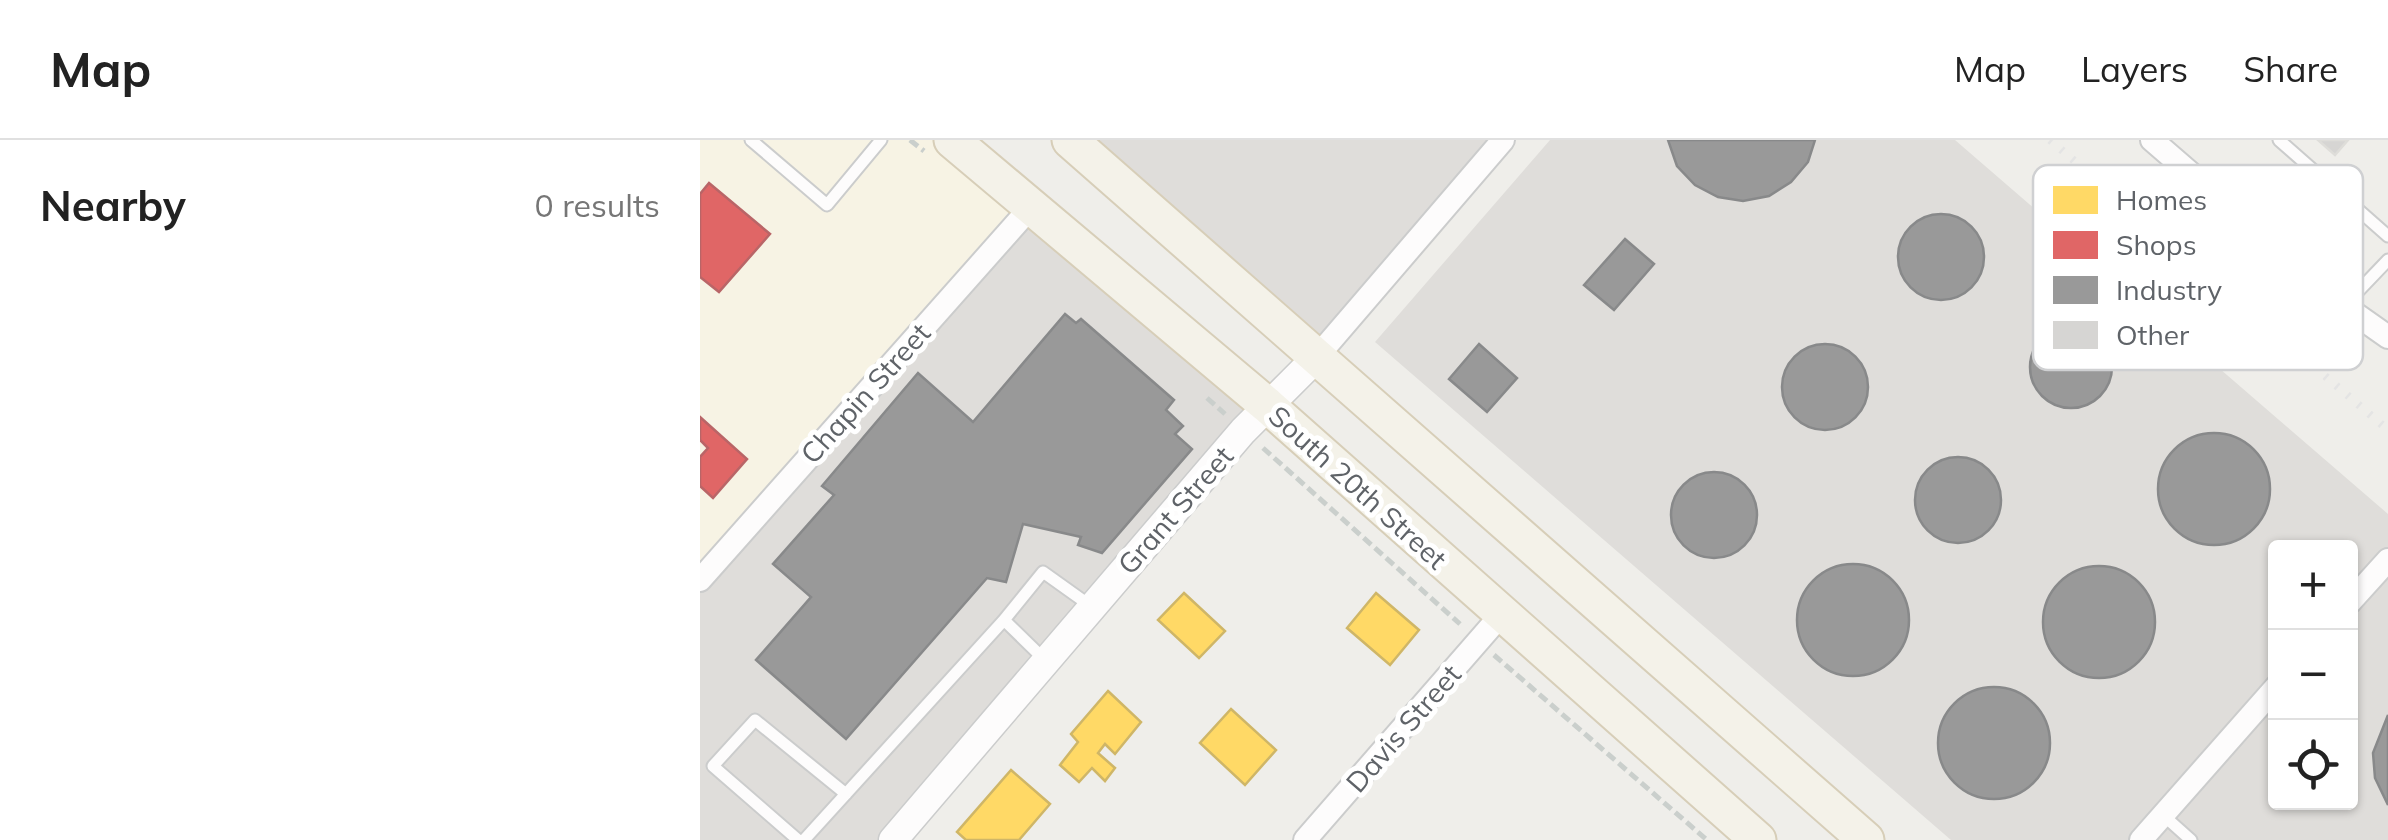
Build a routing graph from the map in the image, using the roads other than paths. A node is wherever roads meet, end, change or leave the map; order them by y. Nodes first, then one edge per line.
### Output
1 (751, 140) edge
2 (881, 140) edge
3 (1503, 140) edge
4 (2152, 140) edge
5 (2279, 140) edge
6 (1082, 144) edge
7 (938, 146) edge
8 (2181, 165) edge
9 (2307, 165) edge
10 (1031, 208) junction
11 (2363, 214) edge
12 (2388, 236) edge
13 (2388, 260) edge
14 (2363, 286) edge
15 (2363, 320) edge
16 (2388, 338) edge
17 (1315, 359) junction
18 (1267, 405) junction
19 (2388, 560) edge
20 (700, 580) edge
21 (2358, 593) edge
22 (1092, 607) junction
23 (1004, 620) junction
24 (1490, 628) junction
25 (1046, 661) junction
26 (2268, 697) edge
27 (846, 794) junction
28 (2163, 815) junction
29 (1741, 834) edge
30 (801, 840) edge
31 (893, 840) edge
32 (1305, 840) edge
33 (1866, 840) edge
34 (2141, 840) edge
35 (2191, 840) edge

1 - 2 lane
3 - 17 street, Grant Street
4 - 8 street
5 - 9 lane
6 - 17 main road
7 - 10 main road, South 20th Street
10 - 18 main road, South 20th Street
10 - 20 street, Chapin Street
11 - 12 lane
13 - 14 lane
15 - 16 street
17 - 18 street, Grant Street
17 - 33 main road
18 - 22 street, Grant Street
18 - 24 main road, South 20th Street
19 - 21 street
22 - 23 lane
22 - 25 street, Grant Street
23 - 25 lane
23 - 27 lane
24 - 29 main road, South 20th Street
24 - 32 street, Davis Street
25 - 31 street, Grant Street
26 - 28 street
27 - 30 lane
27 - 30 lane
28 - 34 street
28 - 35 lane

